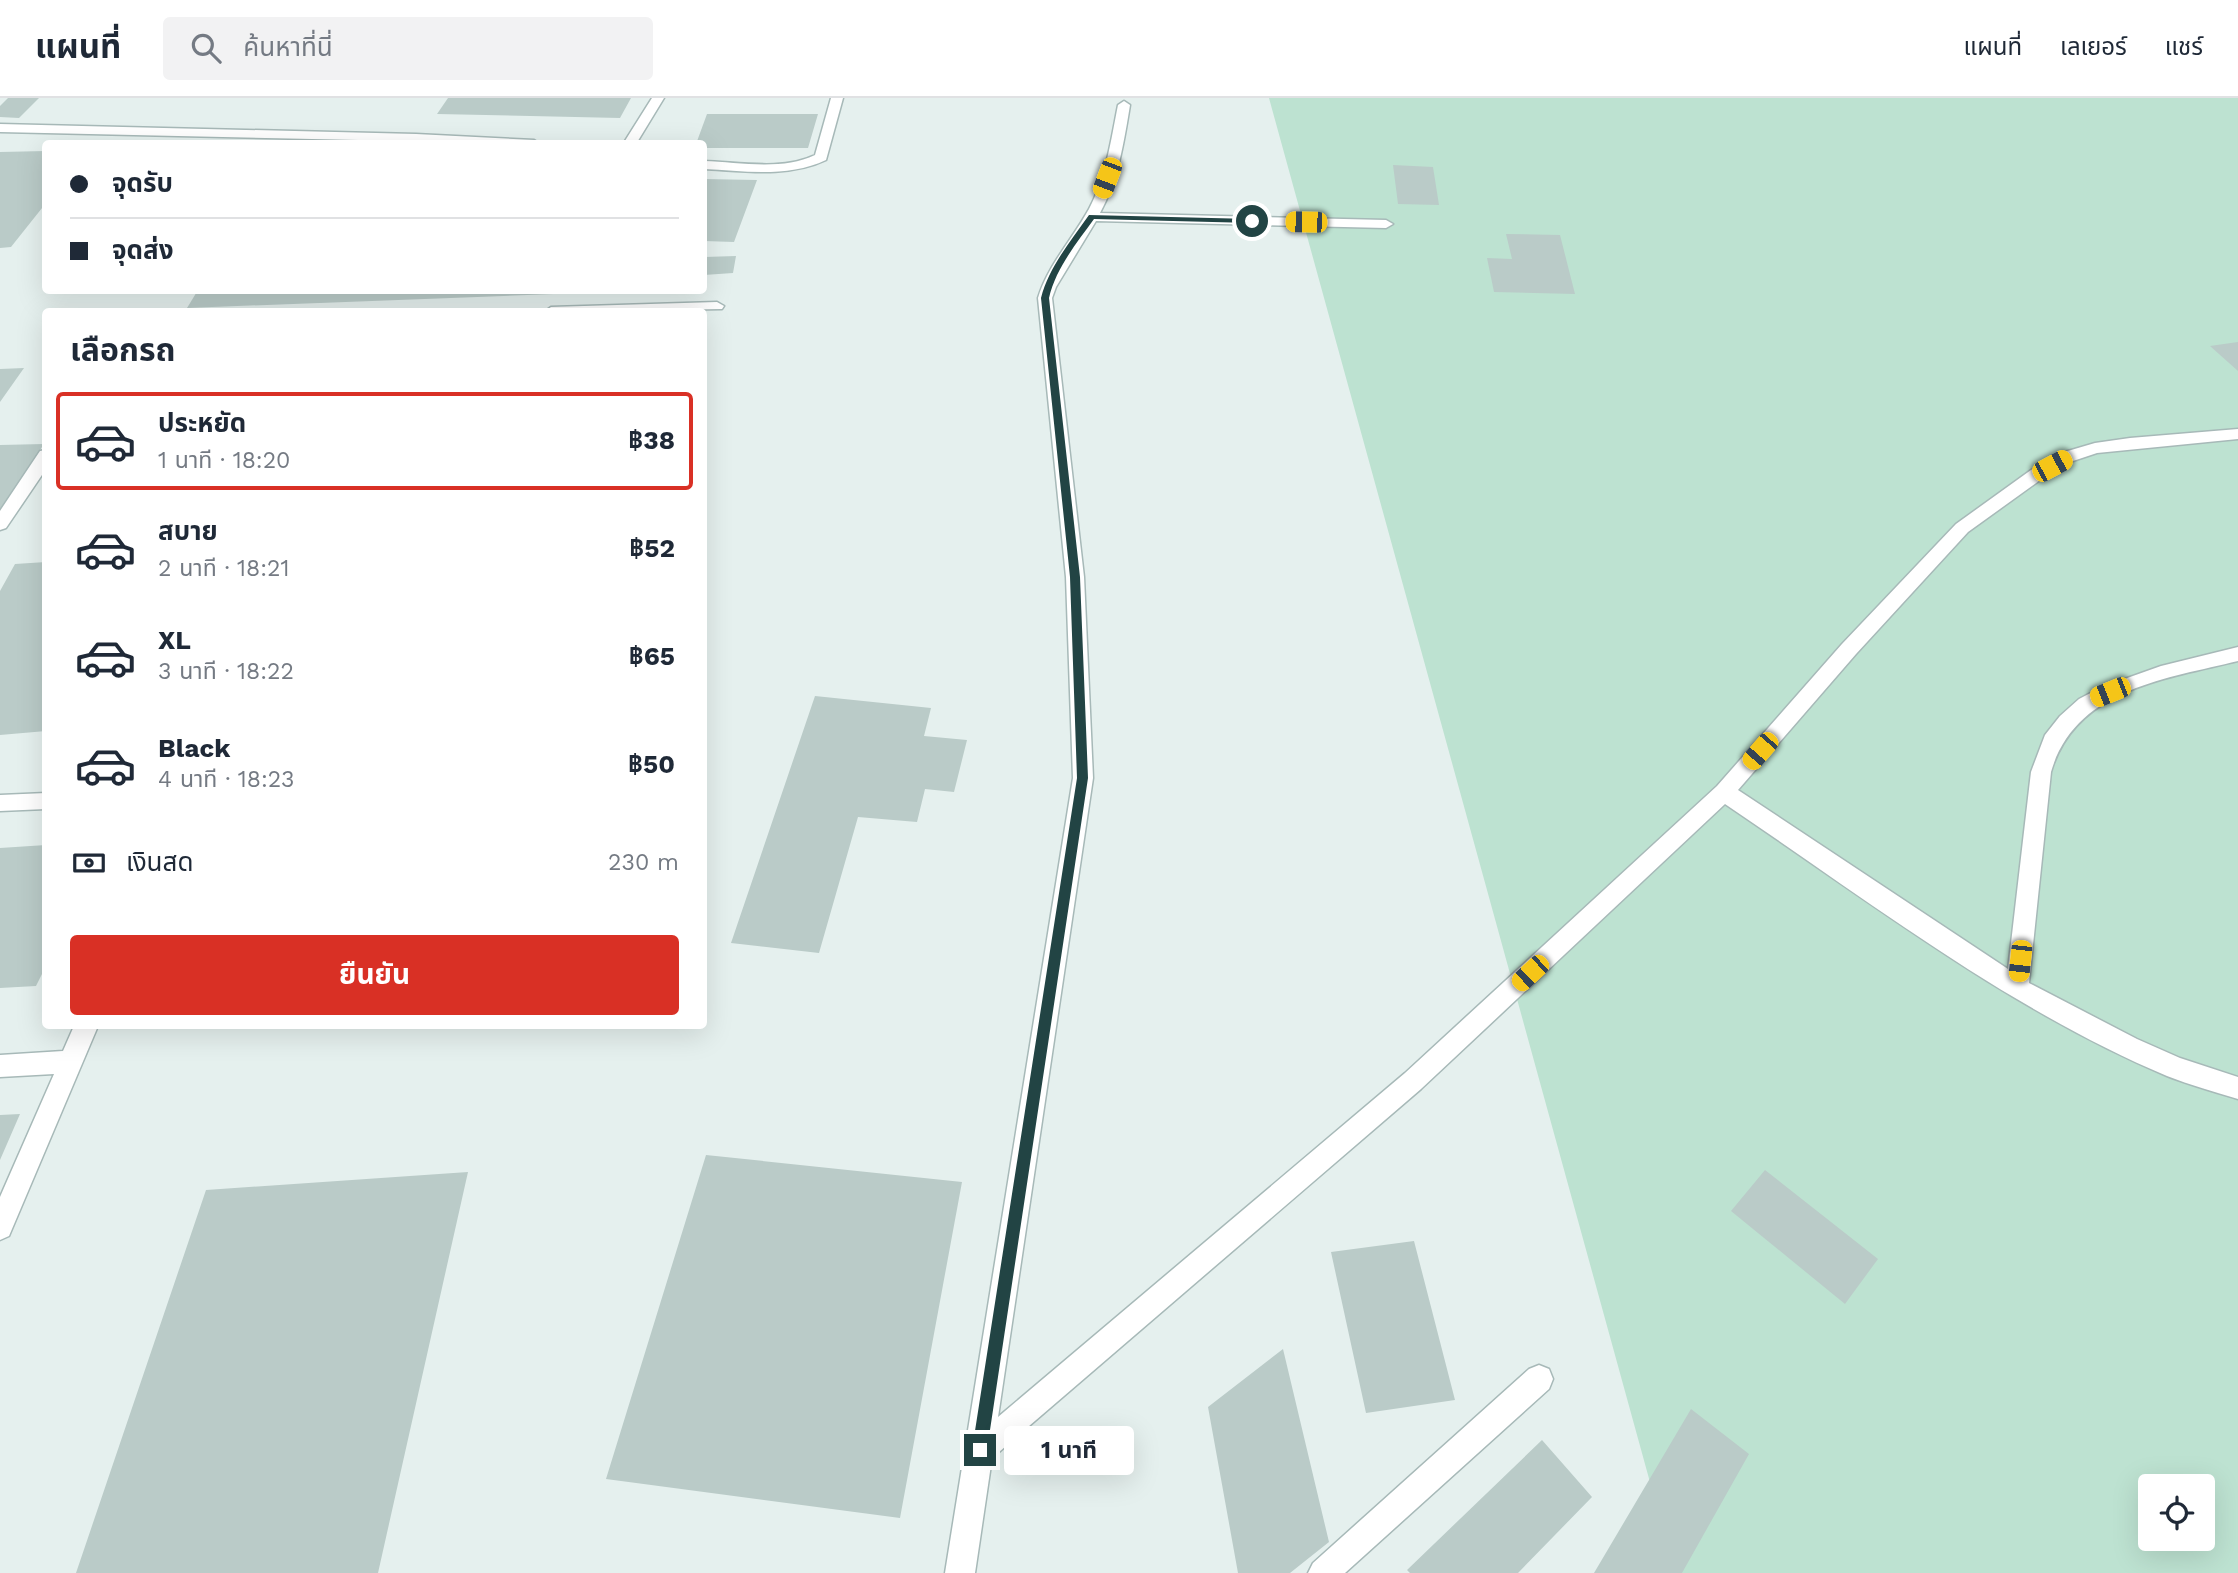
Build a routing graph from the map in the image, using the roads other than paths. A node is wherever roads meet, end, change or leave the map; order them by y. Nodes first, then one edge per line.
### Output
1 (658, 98) edge
2 (837, 98) edge
3 (1124, 105) dead end
4 (0, 128) edge
5 (455, 140) edge
6 (632, 140) edge
7 (707, 165) edge
8 (1092, 217) junction
9 (1386, 224) dead end
10 (717, 306) dead end
11 (662, 308) edge
12 (2238, 434) edge
13 (42, 461) edge
14 (0, 524) edge
15 (2238, 654) edge
16 (1724, 792) junction
17 (42, 801) edge
18 (0, 803) edge
19 (2017, 988) junction
20 (85, 1029) edge
21 (70, 1062) junction
22 (0, 1066) edge
23 (2238, 1088) edge
24 (0, 1227) edge
25 (1539, 1379) dead end
26 (980, 1450) junction
27 (960, 1573) edge
28 (1323, 1573) edge

1 - 6 street
2 - 7 street
3 - 8 street
4 - 5 street
8 - 9 street
8 - 26 street
10 - 11 street
12 - 16 street
13 - 14 street
15 - 19 street
16 - 19 street
16 - 26 street
17 - 18 street
19 - 23 street
20 - 21 street
21 - 22 street
21 - 24 street
25 - 28 street
26 - 27 street

